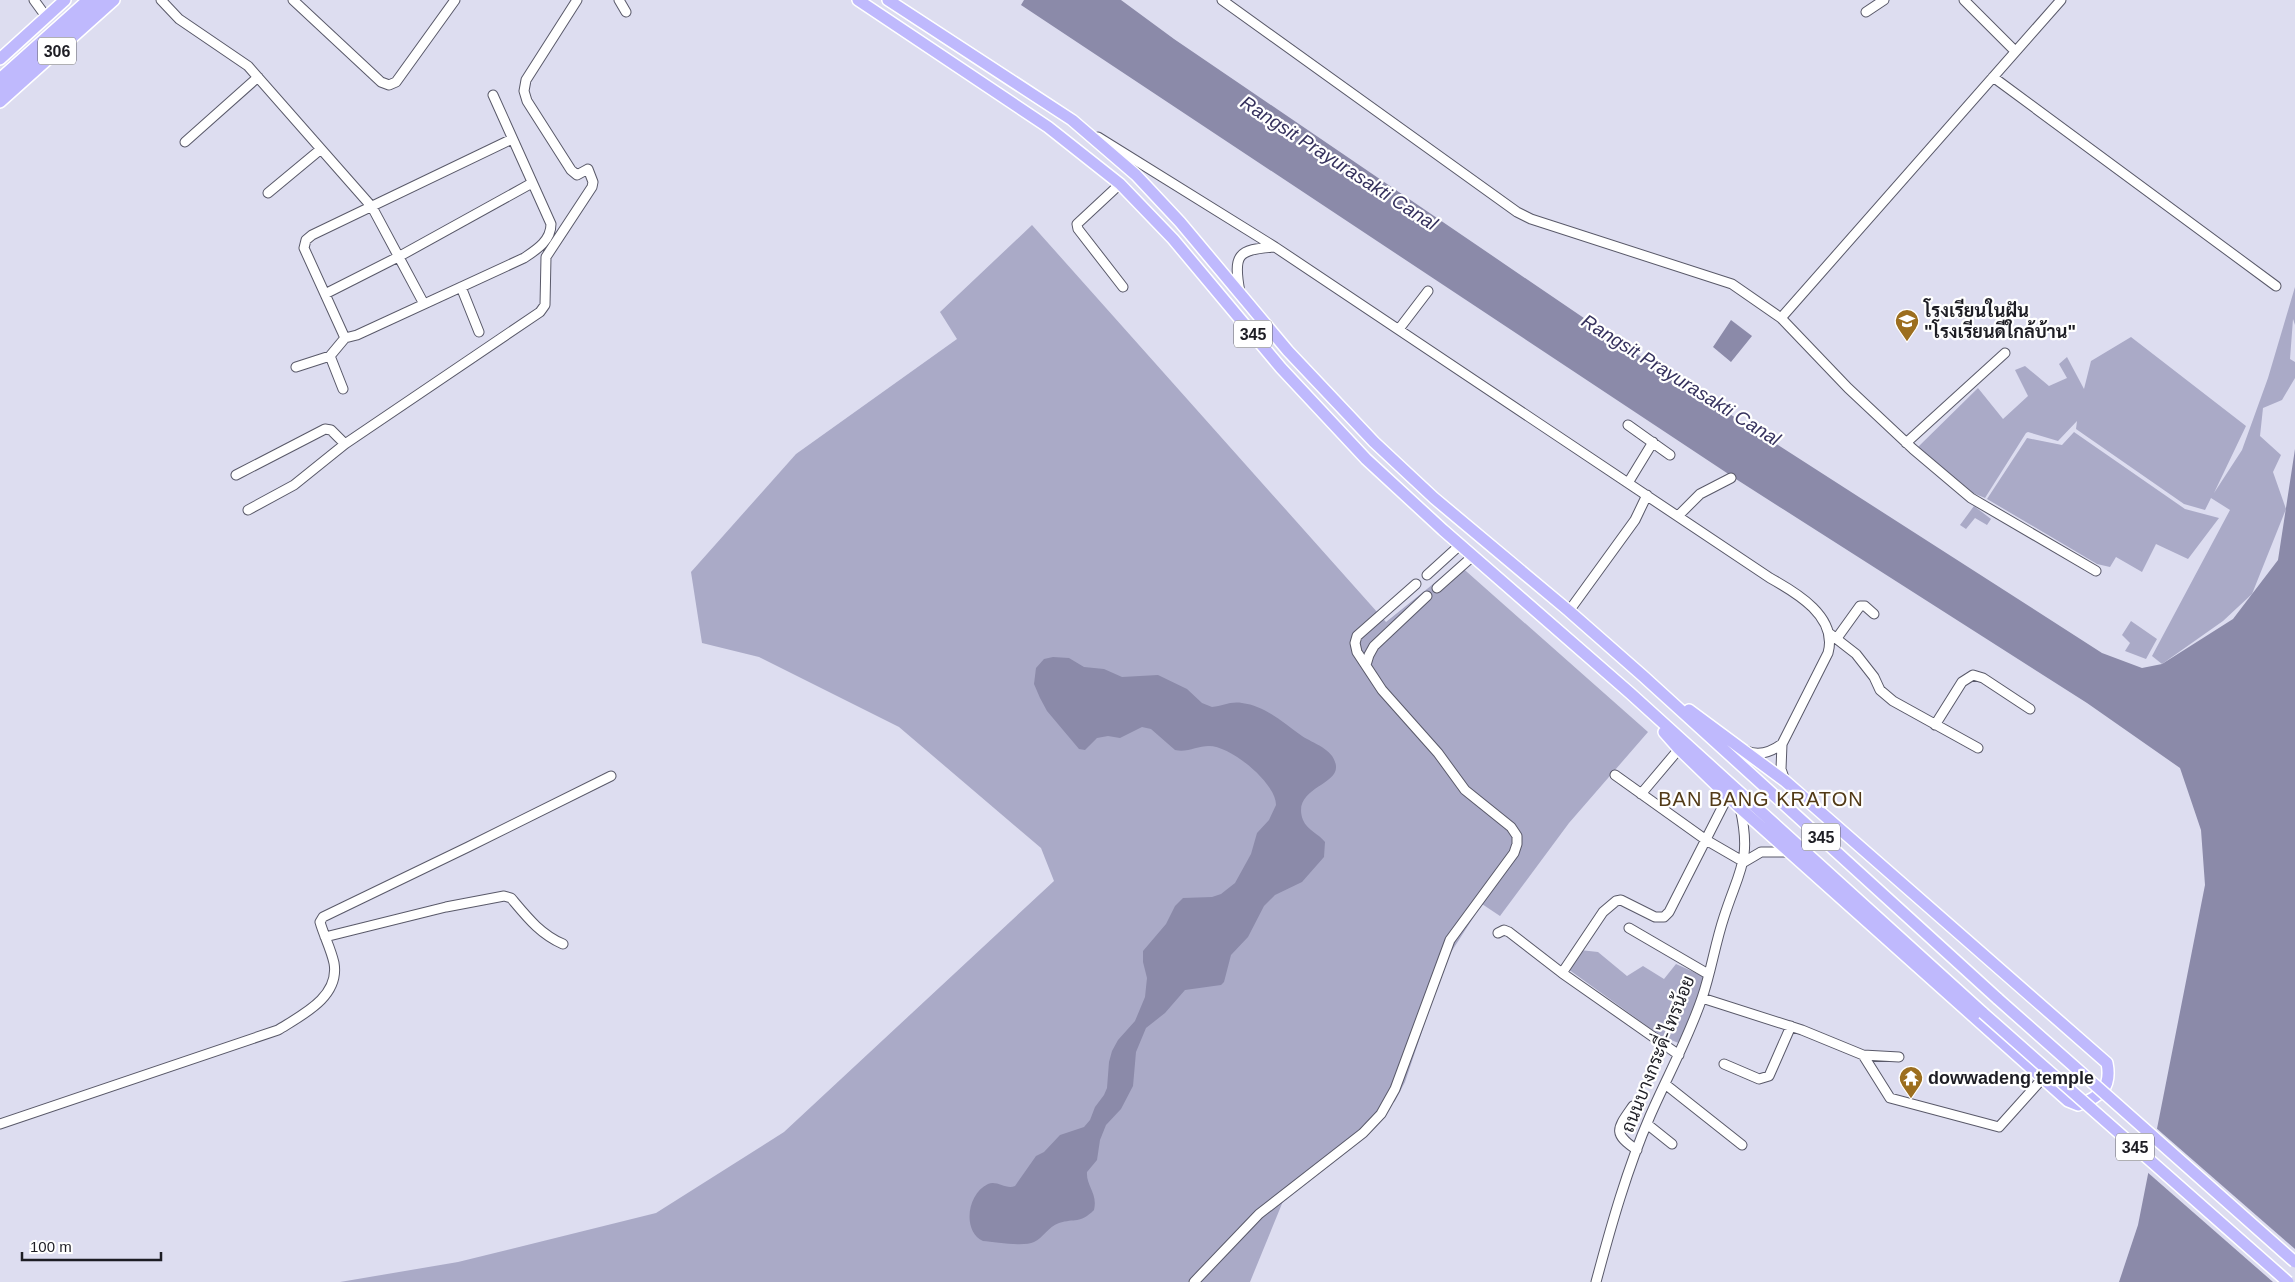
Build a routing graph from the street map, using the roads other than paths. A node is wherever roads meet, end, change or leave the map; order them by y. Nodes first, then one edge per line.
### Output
1 (34, 0) edge
2 (53, 0) edge
3 (65, 0) edge
4 (88, 0) edge
5 (101, 0) edge
6 (114, 0) edge
7 (161, 0) edge
8 (293, 0) edge
9 (455, 0) edge
10 (577, 0) edge
11 (619, 0) edge
12 (858, 0) edge
13 (888, 0) edge
14 (1222, 0) edge
15 (1884, 0) edge
16 (1964, 0) edge
17 (2061, 0) edge
18 (42, 11) junction
19 (626, 12) dead end
20 (1866, 12) dead end
21 (2015, 51) junction
22 (0, 54) edge
23 (0, 58) edge
24 (258, 77) junction
25 (1993, 77) junction
26 (0, 79) edge
27 (0, 90) edge
28 (493, 94) dead end
29 (0, 102) edge
30 (1072, 120) junction
31 (512, 139) junction
32 (185, 142) dead end
33 (321, 149) junction
34 (532, 183) junction
35 (1120, 184) junction
36 (268, 193) dead end
37 (372, 207) junction
38 (1275, 247) junction
39 (400, 256) junction
40 (2276, 286) dead end
41 (461, 287) junction
42 (1123, 287) dead end
43 (1428, 291) dead end
44 (1240, 293) junction
45 (324, 294) junction
46 (424, 304) junction
47 (1781, 318) junction
48 (1399, 329) junction
49 (479, 332) dead end
50 (345, 338) junction
51 (2005, 353) dead end
52 (330, 356) junction
53 (296, 367) dead end
54 (343, 389) dead end
55 (1628, 425) dead end
56 (1653, 442) junction
57 (1906, 443) junction
58 (345, 444) junction
59 (1670, 455) dead end
60 (236, 475) dead end
61 (1731, 478) dead end
62 (1628, 482) junction
63 (1647, 495) junction
64 (248, 510) dead end
65 (1678, 516) junction
66 (1460, 545) junction
67 (1473, 556) junction
68 (2096, 571) dead end
69 (1427, 575) dead end
70 (1416, 584) dead end
71 (1436, 588) dead end
72 (1427, 596) dead end
73 (1569, 611) junction
74 (1874, 614) dead end
75 (1833, 636) junction
76 (1366, 665) junction
77 (1644, 676) junction
78 (1630, 693) junction
79 (2030, 709) dead end
80 (1935, 725) junction
81 (1736, 744) junction
82 (1782, 744) junction
83 (1978, 748) dead end
84 (1679, 749) junction
85 (1615, 775) dead end
86 (611, 776) dead end
87 (1785, 781) junction
88 (1641, 794) junction
89 (1728, 796) junction
90 (1740, 808) junction
91 (1706, 840) junction
92 (1789, 852) junction
93 (1744, 862) junction
94 (1629, 928) dead end
95 (1498, 933) dead end
96 (325, 938) junction
97 (563, 944) dead end
98 (1562, 972) junction
99 (1708, 974) junction
100 (1702, 998) junction
101 (1790, 1026) junction
102 (1679, 1055) junction
103 (1863, 1055) junction
104 (1899, 1056) dead end
105 (1724, 1064) dead end
106 (2042, 1079) junction
107 (1665, 1084) junction
108 (1633, 1106) dead end
109 (0, 1124) edge
110 (1647, 1124) junction
111 (1672, 1144) dead end
112 (1742, 1145) dead end
113 (1637, 1150) junction
114 (2295, 1262) edge
115 (1194, 1282) edge
116 (1596, 1282) edge
117 (2288, 1282) edge

1 - 18 street
2 - 18 main road, 306
3 - 23 main road, 306
4 - 26 main road, 306
5 - 27 main road
6 - 29 main road, 306
7 - 24 street
8 - 9 street
10 - 58 street
11 - 19 street
12 - 35 main road, 345
13 - 30 main road, 345
14 - 47 street
15 - 20 street
16 - 21 street
17 - 21 street
18 - 22 main road, 306
21 - 25 street
24 - 32 street
24 - 33 street
25 - 40 street
25 - 47 street
28 - 31 street
30 - 38 street
30 - 44 main road, 345
31 - 34 street
31 - 37 street
33 - 36 street
33 - 37 street
34 - 39 street
34 - 41 street
35 - 42 street
35 - 66 main road, 345
37 - 39 street
37 - 45 street
38 - 44 street
38 - 48 street
39 - 45 street
39 - 46 street
41 - 46 street
41 - 49 street
43 - 48 street
44 - 73 main road, 345
45 - 50 street
46 - 50 street
47 - 57 street
48 - 62 street
50 - 52 street
51 - 57 street
52 - 53 street
52 - 54 street
55 - 56 street
56 - 59 street
56 - 62 street
57 - 68 street
58 - 60 street
58 - 64 street
61 - 65 street
62 - 63 street
63 - 65 street
63 - 73 street
65 - 75 street
66 - 67 main road, 345
66 - 69 street
67 - 71 street
67 - 78 main road, 345
70 - 76 street
72 - 76 street
73 - 77 main road, 345
74 - 75 street
75 - 80 street
75 - 82 street
76 - 115 street
77 - 81 main road
77 - 114 main road, 345, bridge
78 - 84 main road
78 - 117 main road, 345, bridge
79 - 80 street
80 - 83 street
81 - 82 street
81 - 87 main road
82 - 87 street
84 - 88 street
84 - 89 main road
85 - 88 street
86 - 96 street
87 - 106 main road
88 - 91 street
89 - 90 main road
89 - 91 street
90 - 92 main road
90 - 93 street, ถนนบางกระดี่-ไทรน้อย
91 - 93 street
91 - 98 street
92 - 93 street
92 - 106 main road
93 - 99 street, ถนนบางกระดี่-ไทรน้อย
94 - 99 street
95 - 98 street
96 - 97 street
96 - 109 street
98 - 102 street
99 - 100 street, ถนนบางกระดี่-ไทรน้อย
100 - 101 street
100 - 102 street, ถนนบางกระดี่-ไทรน้อย
101 - 103 street
101 - 105 street
102 - 107 street, ถนนบางกระดี่-ไทรน้อย
103 - 104 street
103 - 106 street
107 - 110 street, ถนนบางกระดี่-ไทรน้อย
107 - 112 street
108 - 113 street
110 - 111 street
110 - 113 street, ถนนบางกระดี่-ไทรน้อย
113 - 116 street, ถนนบางกระดี่-ไทรน้อย

